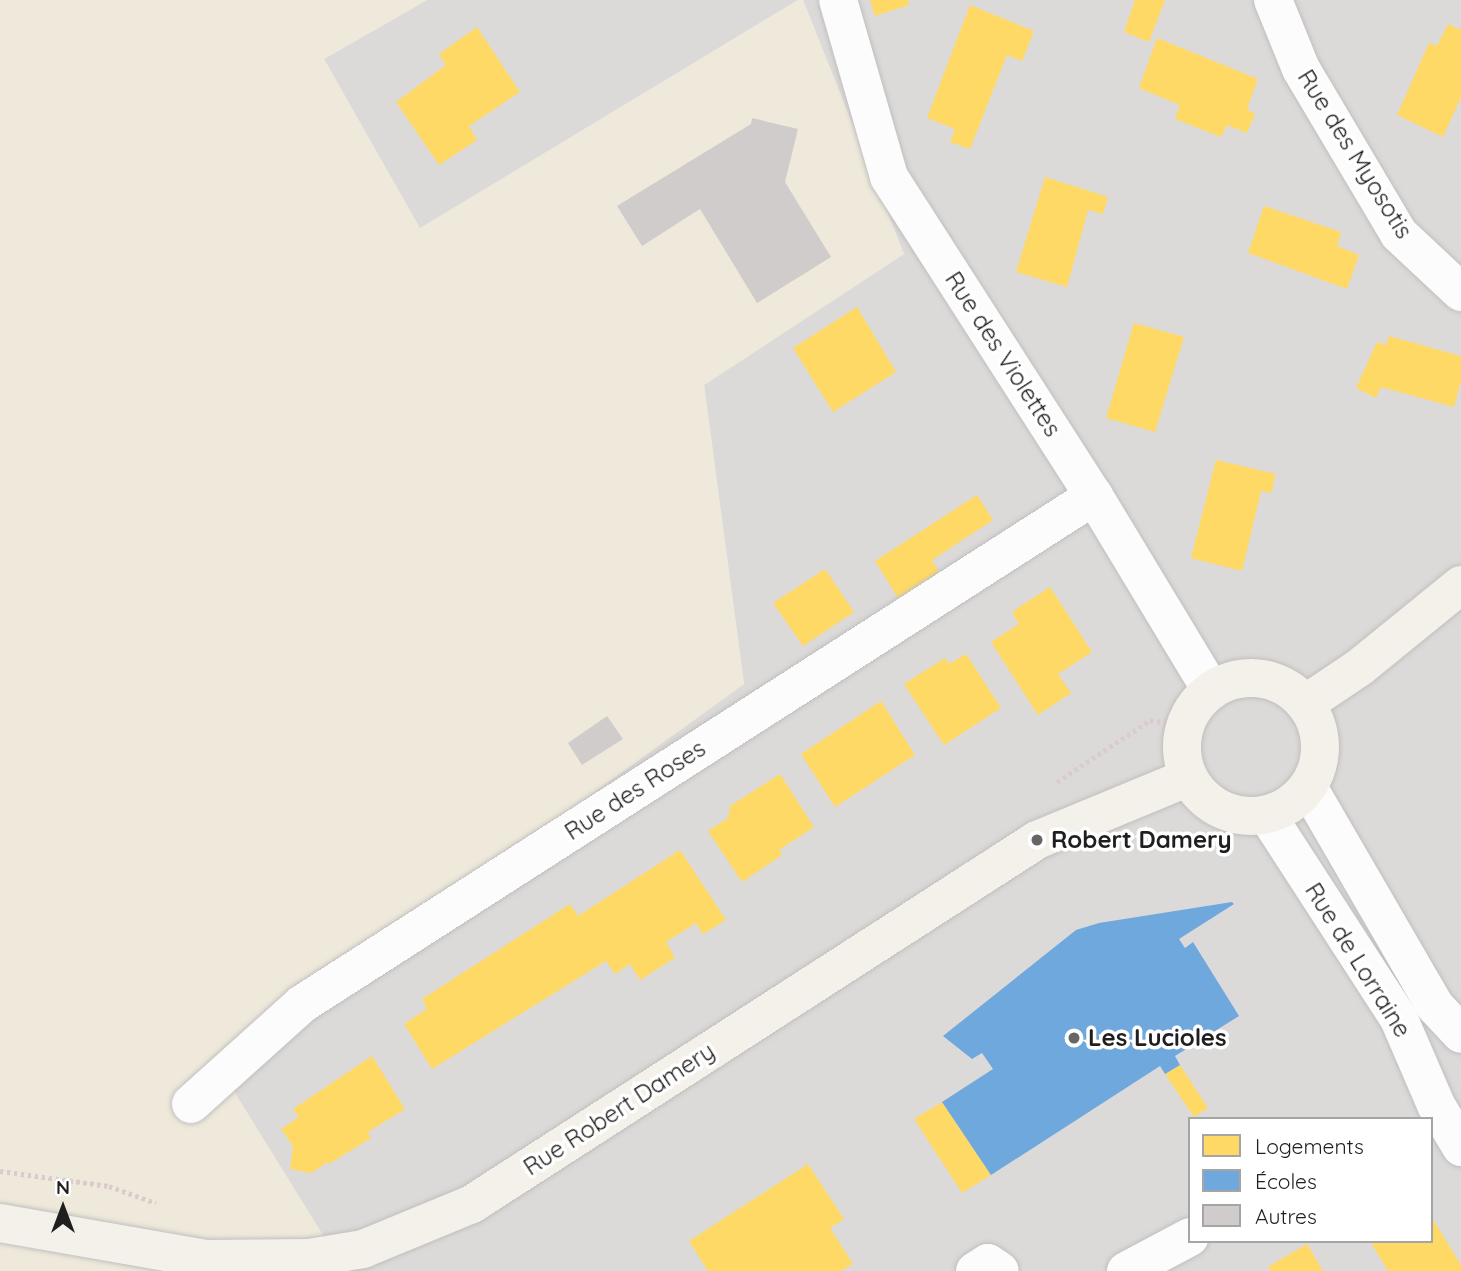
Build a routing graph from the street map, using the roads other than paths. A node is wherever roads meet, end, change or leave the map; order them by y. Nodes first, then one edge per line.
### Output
1 (838, 0) edge
2 (1273, 0) edge
3 (1461, 292) edge
4 (1094, 496) junction
5 (1461, 585) edge
6 (1211, 690) junction
7 (1305, 704) junction
8 (1187, 778) junction
9 (1308, 787) junction
10 (1267, 815) junction
11 (1461, 1034) edge
12 (191, 1104) dead end
13 (1436, 1104) edge
14 (1461, 1147) edge
15 (0, 1223) edge
16 (1188, 1238) edge
17 (975, 1271) edge
18 (1000, 1271) edge
19 (1126, 1271) edge

1 - 4 street, Rue des Violettes
2 - 3 street, Rue des Myosotis
4 - 6 street, Rue des Violettes
4 - 12 street, Rue des Roses
5 - 7 street
6 - 7 street
6 - 8 street
7 - 9 street
8 - 10 street
8 - 15 street, Rue Robert Damery
9 - 10 street
9 - 11 street, Rue de Lorraine
10 - 13 street, Rue de Lorraine
13 - 14 street, Rue de Lorraine
16 - 19 street
17 - 18 street

